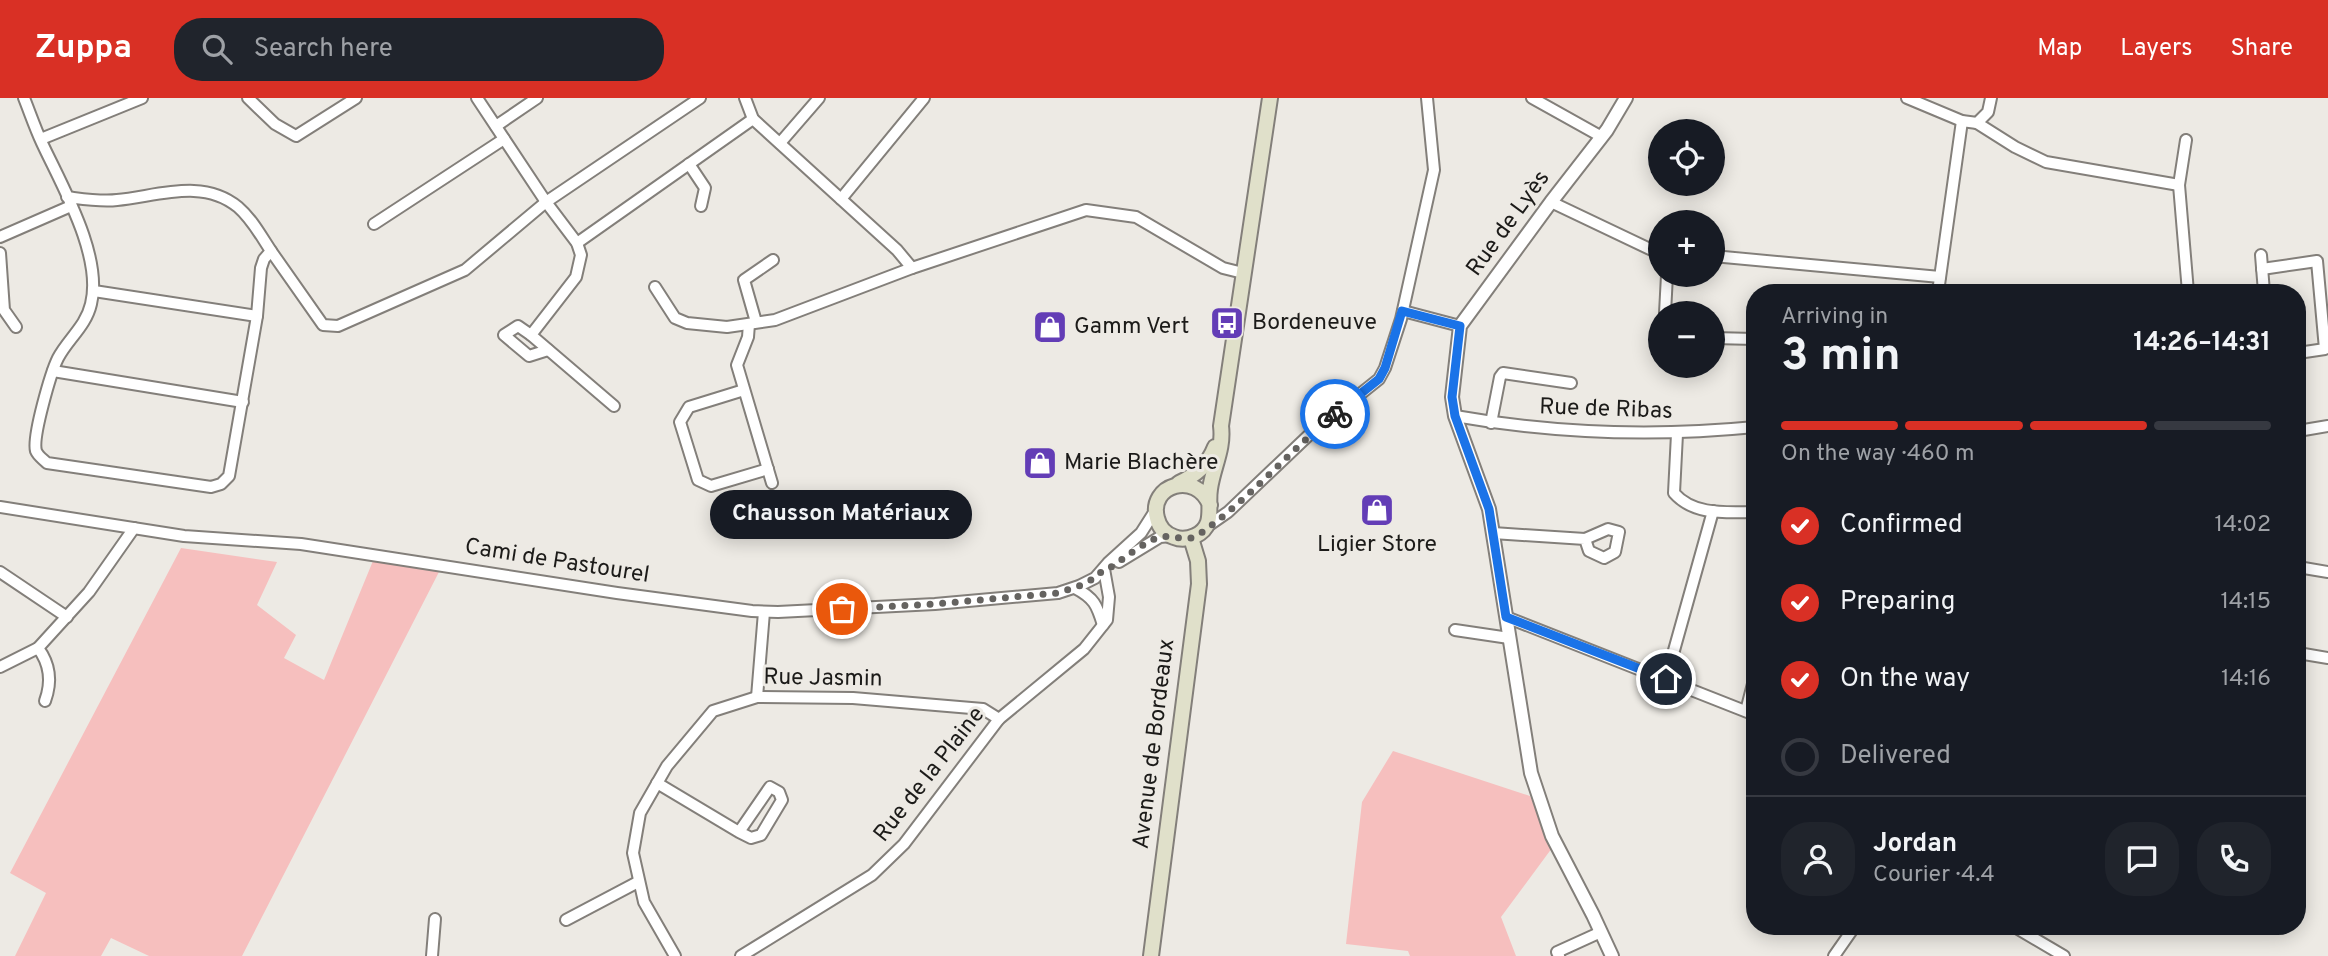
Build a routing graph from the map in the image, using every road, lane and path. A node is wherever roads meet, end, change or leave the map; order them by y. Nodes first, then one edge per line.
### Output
1 (24, 98) edge
2 (142, 98) edge
3 (248, 98) edge
4 (356, 98) edge
5 (477, 98) edge
6 (537, 98) edge
7 (700, 98) edge
8 (745, 98) edge
9 (819, 98) edge
10 (924, 98) edge
11 (1270, 98) edge
12 (1427, 98) edge
13 (1532, 98) edge
14 (1626, 98) edge
15 (1907, 98) edge
16 (1991, 98) edge
17 (753, 119) junction
18 (1962, 121) junction
19 (1977, 123) junction
20 (496, 125) junction
21 (1602, 137) junction
22 (41, 139) junction
23 (504, 139) junction
24 (2186, 140) dead end
25 (780, 144) junction
26 (689, 164) junction
27 (2179, 185) junction
28 (841, 200) junction
29 (69, 201) junction
30 (545, 202) junction
31 (1551, 202) junction
32 (701, 206) dead end
33 (374, 224) dead end
34 (0, 237) edge
35 (577, 243) junction
36 (1648, 248) edge
37 (271, 251) junction
38 (0, 253) edge
39 (2261, 256) dead end
40 (1725, 257) edge
41 (773, 260) dead end
42 (912, 268) junction
43 (2262, 269) junction
44 (1242, 273) junction
45 (1940, 277) junction
46 (1941, 284) edge
47 (2187, 284) edge
48 (2263, 284) edge
49 (655, 287) dead end
50 (94, 291) junction
51 (1402, 311) junction
52 (257, 316) junction
53 (753, 323) junction
54 (1460, 326) junction
55 (16, 327) dead end
56 (531, 335) junction
57 (1725, 338) edge
58 (1746, 339) edge
59 (548, 350) junction
60 (2306, 352) edge
61 (53, 371) junction
62 (1571, 383) dead end
63 (744, 390) junction
64 (243, 402) junction
65 (614, 405) dead end
66 (1455, 416) junction
67 (1491, 423) junction
68 (1221, 426) junction
69 (2328, 426) edge
70 (1746, 428) edge
71 (2306, 430) edge
72 (1677, 434) junction
73 (768, 469) junction
74 (772, 483) dead end
75 (1175, 485) junction
76 (1210, 505) junction
77 (0, 507) edge
78 (1232, 507) junction
79 (1156, 511) junction
80 (1713, 511) junction
81 (1746, 512) edge
82 (134, 528) junction
83 (1205, 528) junction
84 (1493, 533) junction
85 (1171, 536) junction
86 (1191, 538) junction
87 (1585, 539) dead end
88 (2306, 568) edge
89 (1104, 569) junction
90 (0, 572) edge
91 (2328, 572) edge
92 (1075, 588) junction
93 (764, 612) junction
94 (67, 617) junction
95 (1506, 617) junction
96 (1103, 625) junction
97 (1455, 630) dead end
98 (1509, 638) junction
99 (38, 648) junction
100 (2306, 654) edge
101 (2328, 658) edge
102 (0, 667) edge
103 (1666, 679) junction
104 (757, 696) junction
105 (46, 701) dead end
106 (1746, 711) edge
107 (999, 719) junction
108 (657, 783) junction
109 (739, 832) junction
110 (638, 883) junction
111 (435, 919) dead end
112 (566, 920) dead end
113 (1601, 932) junction
114 (1849, 935) edge
115 (2028, 935) edge
116 (1556, 950) edge
117 (432, 956) edge
118 (675, 956) edge
119 (741, 956) edge
120 (1151, 956) edge
121 (1612, 956) edge
122 (1834, 956) edge
123 (2064, 956) edge

1 - 22 street
2 - 22 street
3 - 4 street
5 - 20 street
6 - 20 street
7 - 30 street
8 - 17 street
9 - 25 street
10 - 28 street
11 - 44 main road
12 - 51 street
13 - 21 street
14 - 21 street, Rue de Lyès
15 - 18 street
16 - 19 street
17 - 25 street
17 - 26 street
18 - 19 street
18 - 45 street
19 - 27 street
20 - 23 street
21 - 31 street, Rue de Lyès
22 - 29 street
23 - 30 street
23 - 33 street
24 - 27 street
25 - 28 street
26 - 32 street
26 - 35 street
27 - 47 street
28 - 42 street
29 - 34 street
29 - 37 street
29 - 50 street
30 - 35 street
30 - 37 street
31 - 36 street
31 - 54 street, Rue de Lyès
35 - 56 street
37 - 52 street
38 - 55 street
39 - 43 street
40 - 45 street
41 - 53 street
42 - 44 street
42 - 53 street
43 - 48 street
43 - 60 street
44 - 68 main road
45 - 46 street
49 - 53 street
50 - 52 street
50 - 61 street
51 - 54 street
51 - 78 street
52 - 64 street
53 - 63 street
54 - 66 street
56 - 59 street
56 - 59 street
57 - 58 street
59 - 65 street
61 - 64 street
61 - 64 street
62 - 67 street
63 - 73 street
63 - 73 street
66 - 67 street, Rue de Ribas
66 - 84 street
67 - 72 street, Rue de Ribas
68 - 75 main road
68 - 76 main road
69 - 71 street
70 - 72 street, Rue de Ribas
72 - 80 street
73 - 74 street
75 - 76 main road
75 - 79 main road
76 - 78 street
76 - 83 main road
77 - 82 street, Cami de Pastourel
78 - 83 street
79 - 85 main road
79 - 89 street, Cami de Pastourel
80 - 81 street
80 - 103 street
82 - 93 street, Cami de Pastourel
82 - 94 street
83 - 86 main road
84 - 87 street
84 - 95 street
85 - 86 main road
85 - 89 street, Cami de Pastourel
86 - 120 main road, Avenue de Bordeaux
88 - 91 street
89 - 92 street, Cami de Pastourel
89 - 96 street
90 - 94 street
92 - 93 street, Cami de Pastourel
92 - 96 street
93 - 104 street
94 - 99 street
95 - 98 street
95 - 103 street
96 - 107 street, Rue de la Plaine
97 - 98 street
98 - 113 street
99 - 102 street
99 - 105 street
100 - 101 street
103 - 106 street
104 - 107 street, Rue Jasmin
104 - 108 street, Rue Jasmin
107 - 119 street, Rue de la Plaine
108 - 109 street
108 - 110 street, Rue Jasmin
109 - 109 street
110 - 112 street
110 - 118 street, Rue Jasmin
111 - 117 street
113 - 116 street
113 - 121 street
114 - 122 street
115 - 123 street

